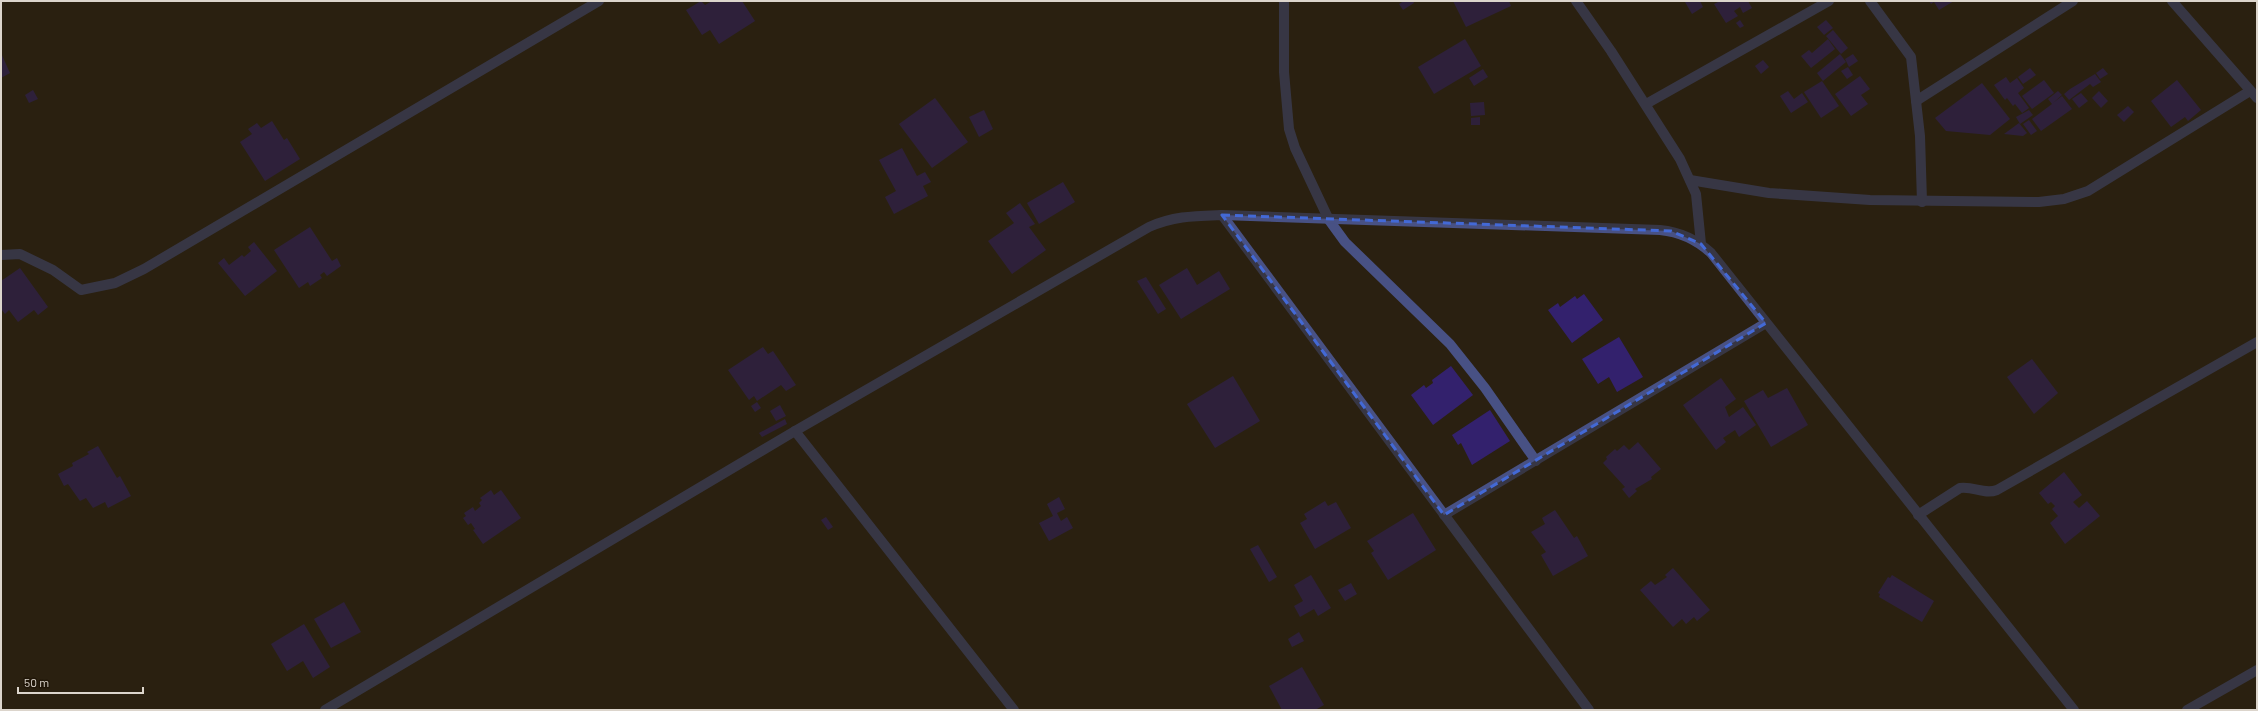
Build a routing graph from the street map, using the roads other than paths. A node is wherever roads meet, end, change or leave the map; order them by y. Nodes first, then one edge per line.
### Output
1 (599, 1) edge
2 (1284, 1) edge
3 (1576, 1) edge
4 (1829, 1) edge
5 (1870, 1) edge
6 (2073, 1) edge
7 (2172, 1) edge
8 (2254, 94) edge
9 (1916, 101) junction
10 (1646, 104) junction
11 (1690, 180) junction
12 (1922, 202) junction
13 (1222, 215) junction
14 (1329, 220) junction
15 (1701, 244) junction
16 (1, 255) edge
17 (1766, 323) junction
18 (2257, 342) edge
19 (795, 431) junction
20 (1536, 461) junction
21 (1444, 515) junction
22 (1918, 515) junction
23 (2257, 670) edge
24 (325, 710) edge
25 (1014, 710) edge
26 (1589, 710) edge
27 (2074, 710) edge
28 (2187, 710) edge

1 - 16 street
2 - 14 street
3 - 10 street
4 - 10 street
5 - 9 street
6 - 9 street
7 - 8 street
8 - 12 street
9 - 12 street
10 - 11 street
11 - 12 street
11 - 15 street
13 - 14 street
13 - 19 street
13 - 21 street
14 - 15 street
14 - 20 street
15 - 17 street
17 - 20 street
17 - 22 street
18 - 22 street
19 - 24 street
19 - 25 street
20 - 21 street
21 - 26 street
22 - 27 street
23 - 28 street

